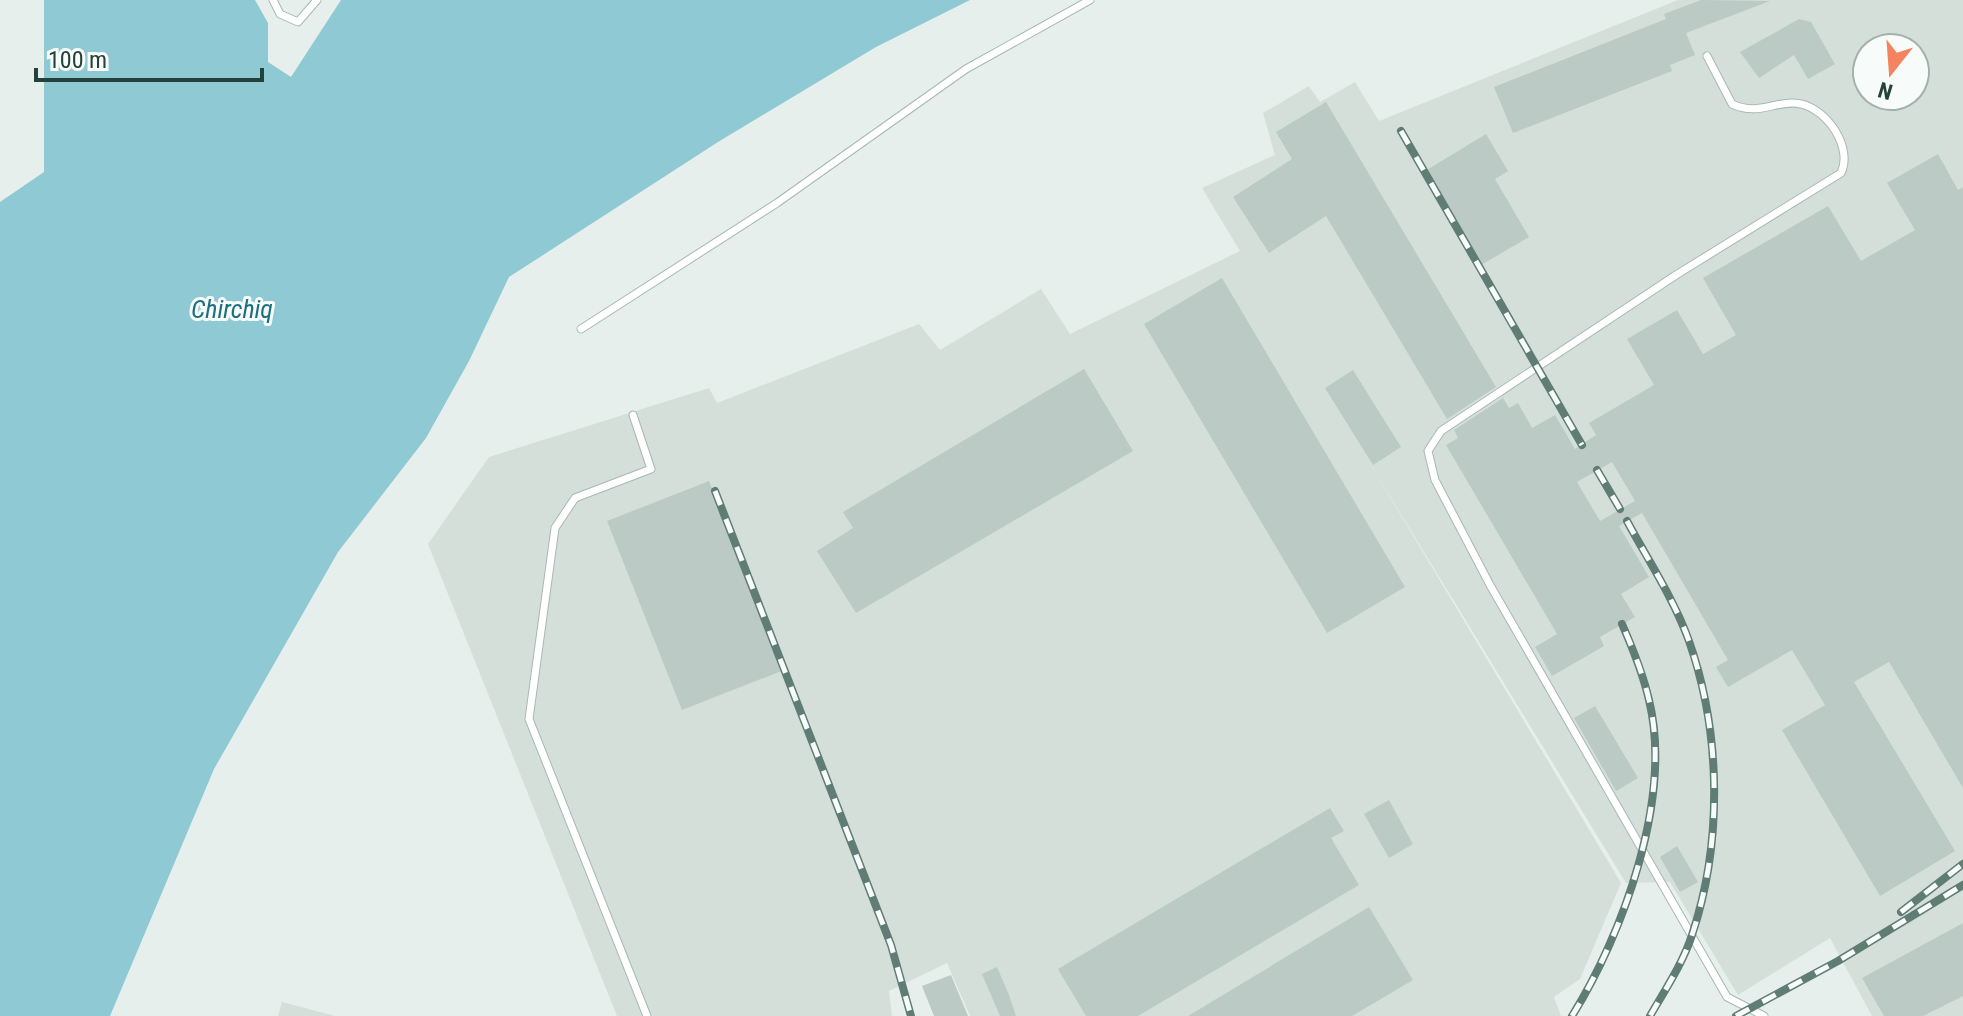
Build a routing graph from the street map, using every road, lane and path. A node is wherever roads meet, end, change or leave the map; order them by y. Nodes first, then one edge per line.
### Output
1 (273, 0) edge
2 (317, 0) edge
3 (1090, 0) edge
4 (1707, 56) dead end
5 (581, 329) dead end
6 (633, 415) dead end
7 (647, 1016) edge
8 (1764, 1016) edge

1 - 2 lane
3 - 5 lane
4 - 8 lane
6 - 7 lane

